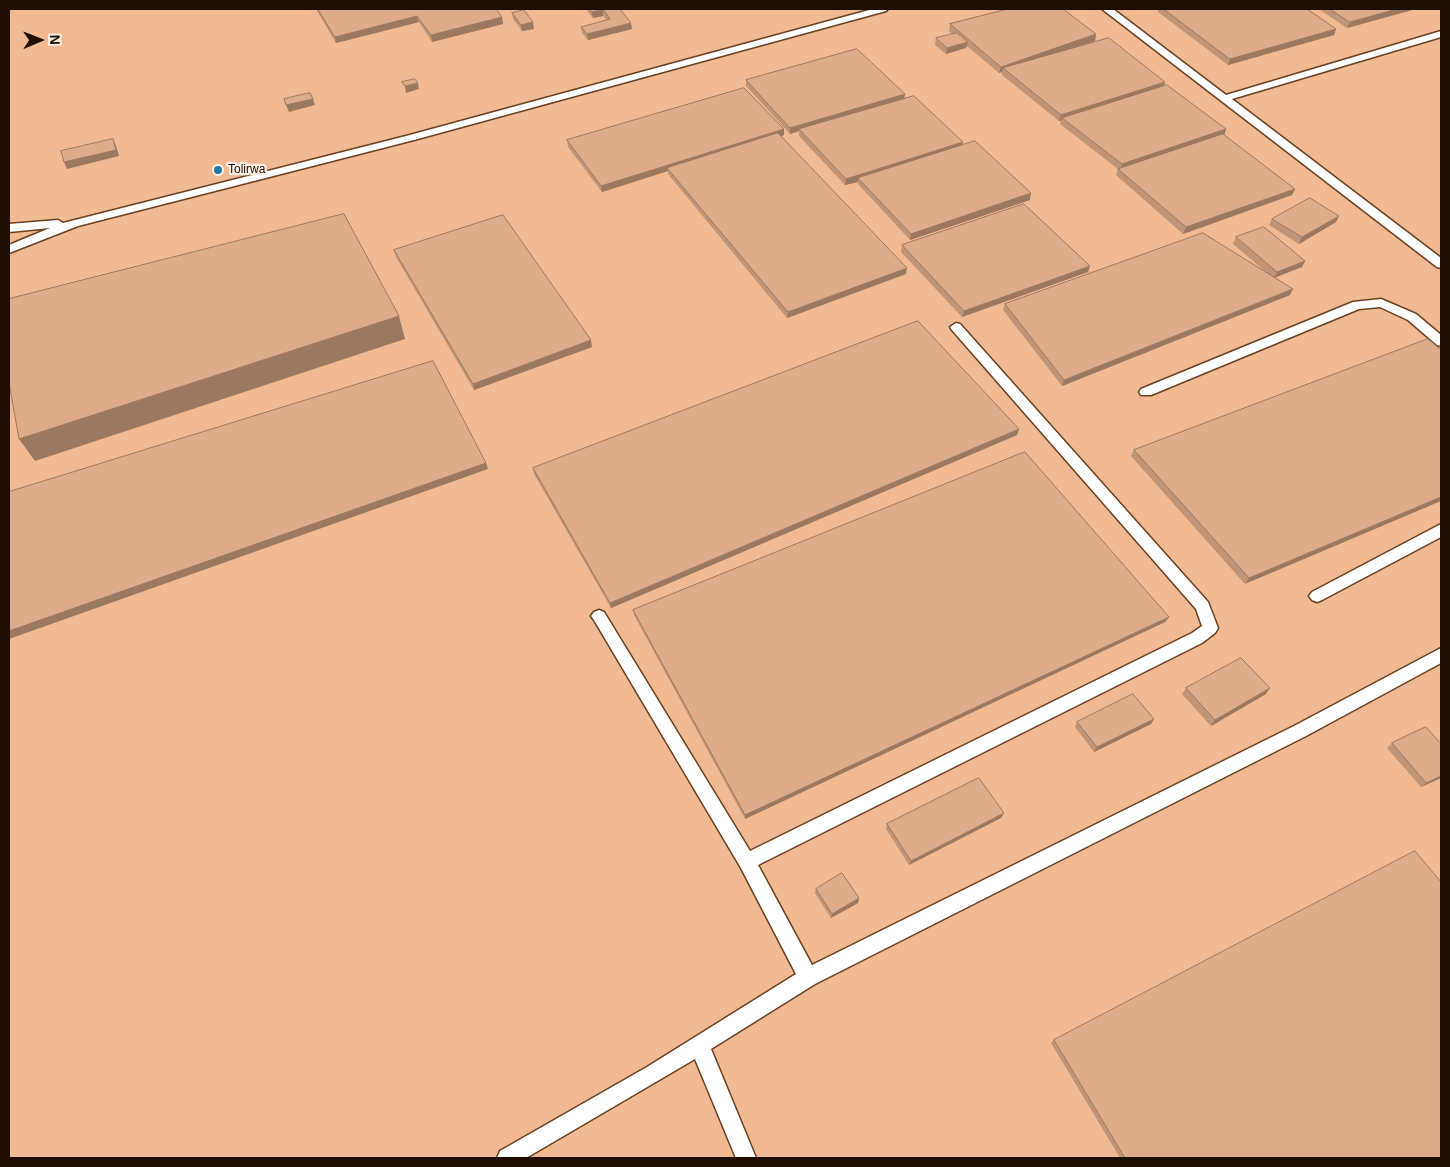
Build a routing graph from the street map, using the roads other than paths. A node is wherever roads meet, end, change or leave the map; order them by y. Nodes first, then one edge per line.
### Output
1 (883, 9) edge
2 (1107, 9) edge
3 (1441, 34) edge
4 (1226, 98) junction
5 (74, 223) junction
6 (9, 228) edge
7 (9, 249) edge
8 (1441, 264) edge
9 (956, 327) dead end
10 (1441, 342) edge
11 (1146, 392) dead end
12 (1441, 530) edge
13 (1317, 596) dead end
14 (599, 616) dead end
15 (1441, 655) edge
16 (747, 862) junction
17 (808, 976) junction
18 (699, 1044) junction
19 (507, 1158) edge
20 (746, 1158) edge

1 - 5 lane
2 - 4 lane
3 - 4 lane
4 - 8 lane
5 - 6 lane
5 - 7 lane
9 - 16 lane
10 - 11 lane
12 - 13 lane
14 - 16 lane
15 - 17 lane
16 - 17 lane
17 - 18 lane
18 - 19 lane
18 - 20 lane

